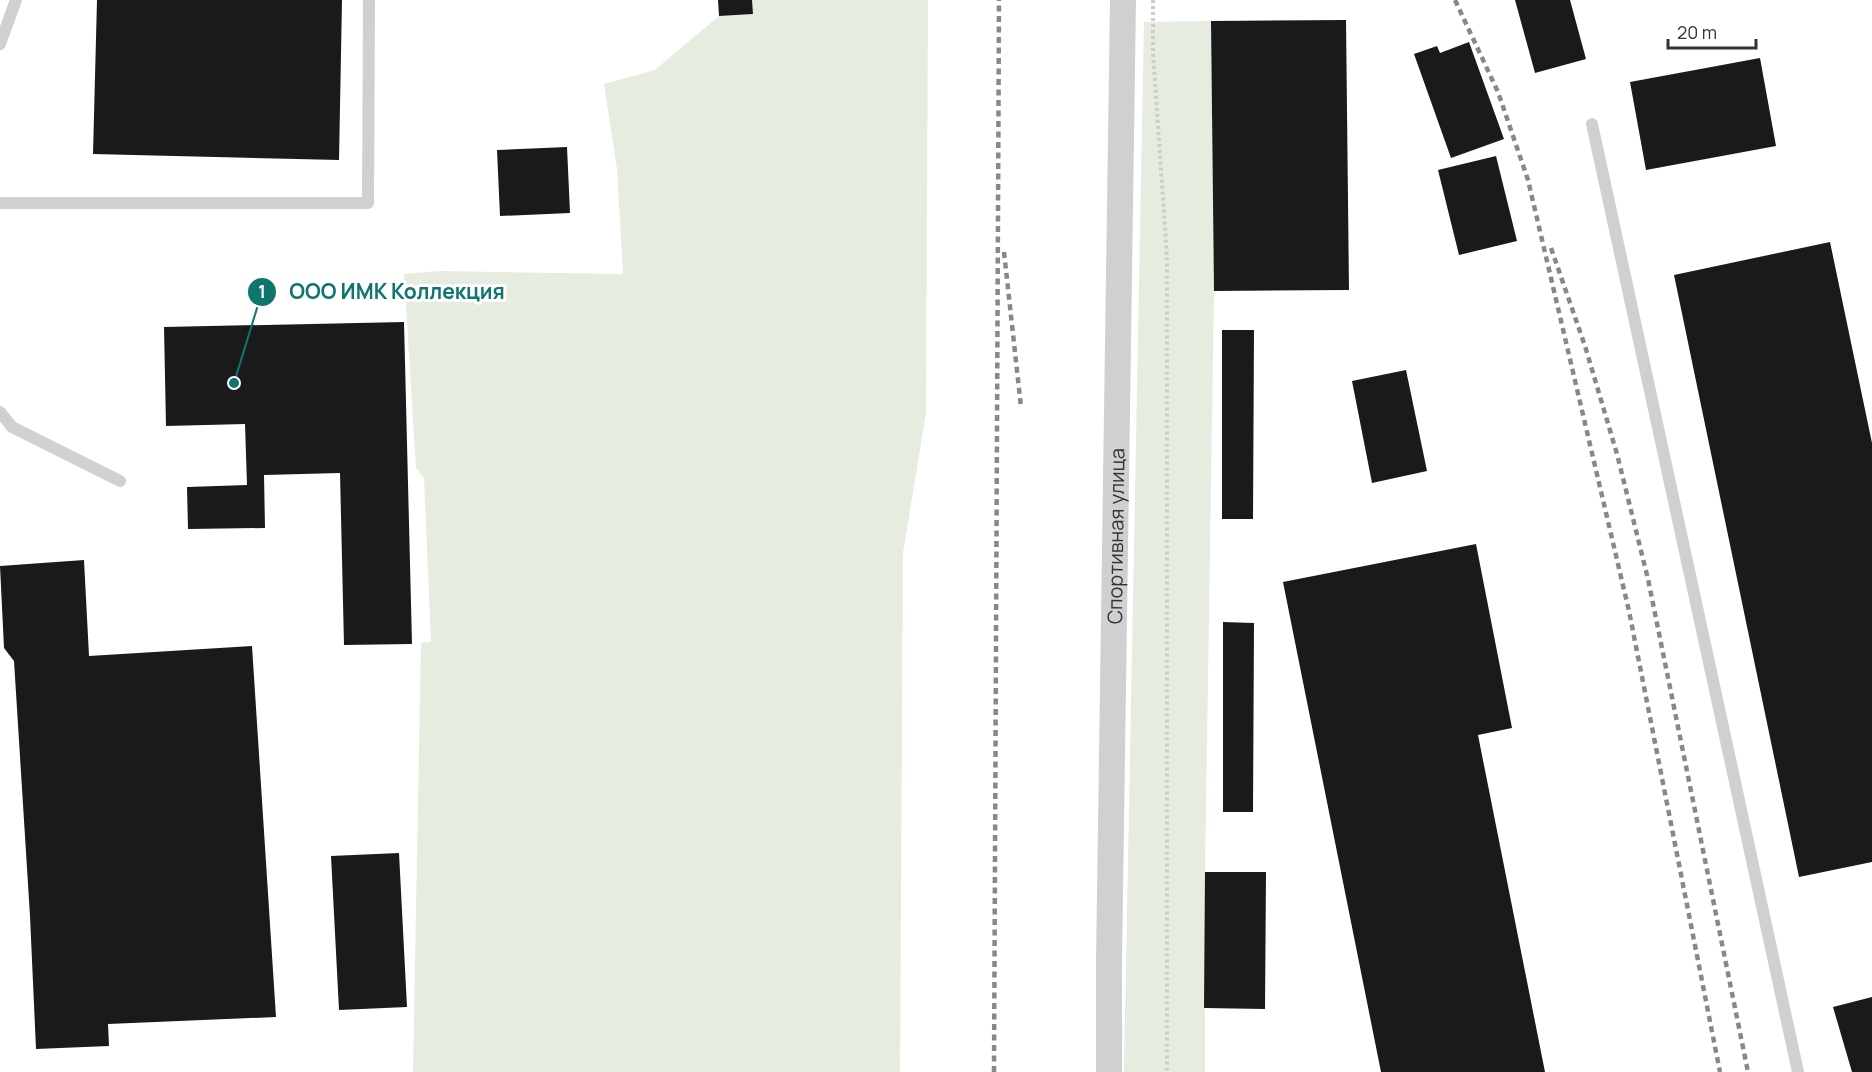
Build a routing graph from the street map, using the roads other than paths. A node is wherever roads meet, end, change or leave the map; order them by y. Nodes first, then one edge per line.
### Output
1 (16, 0) edge
2 (369, 0) edge
3 (1123, 0) edge
4 (0, 44) edge
5 (1592, 124) dead end
6 (0, 203) edge
7 (0, 412) edge
8 (120, 481) dead end
9 (1109, 1072) edge
10 (1798, 1072) edge

1 - 4 lane
2 - 6 lane
3 - 9 street, Спортивная улица
5 - 10 lane
7 - 8 lane

